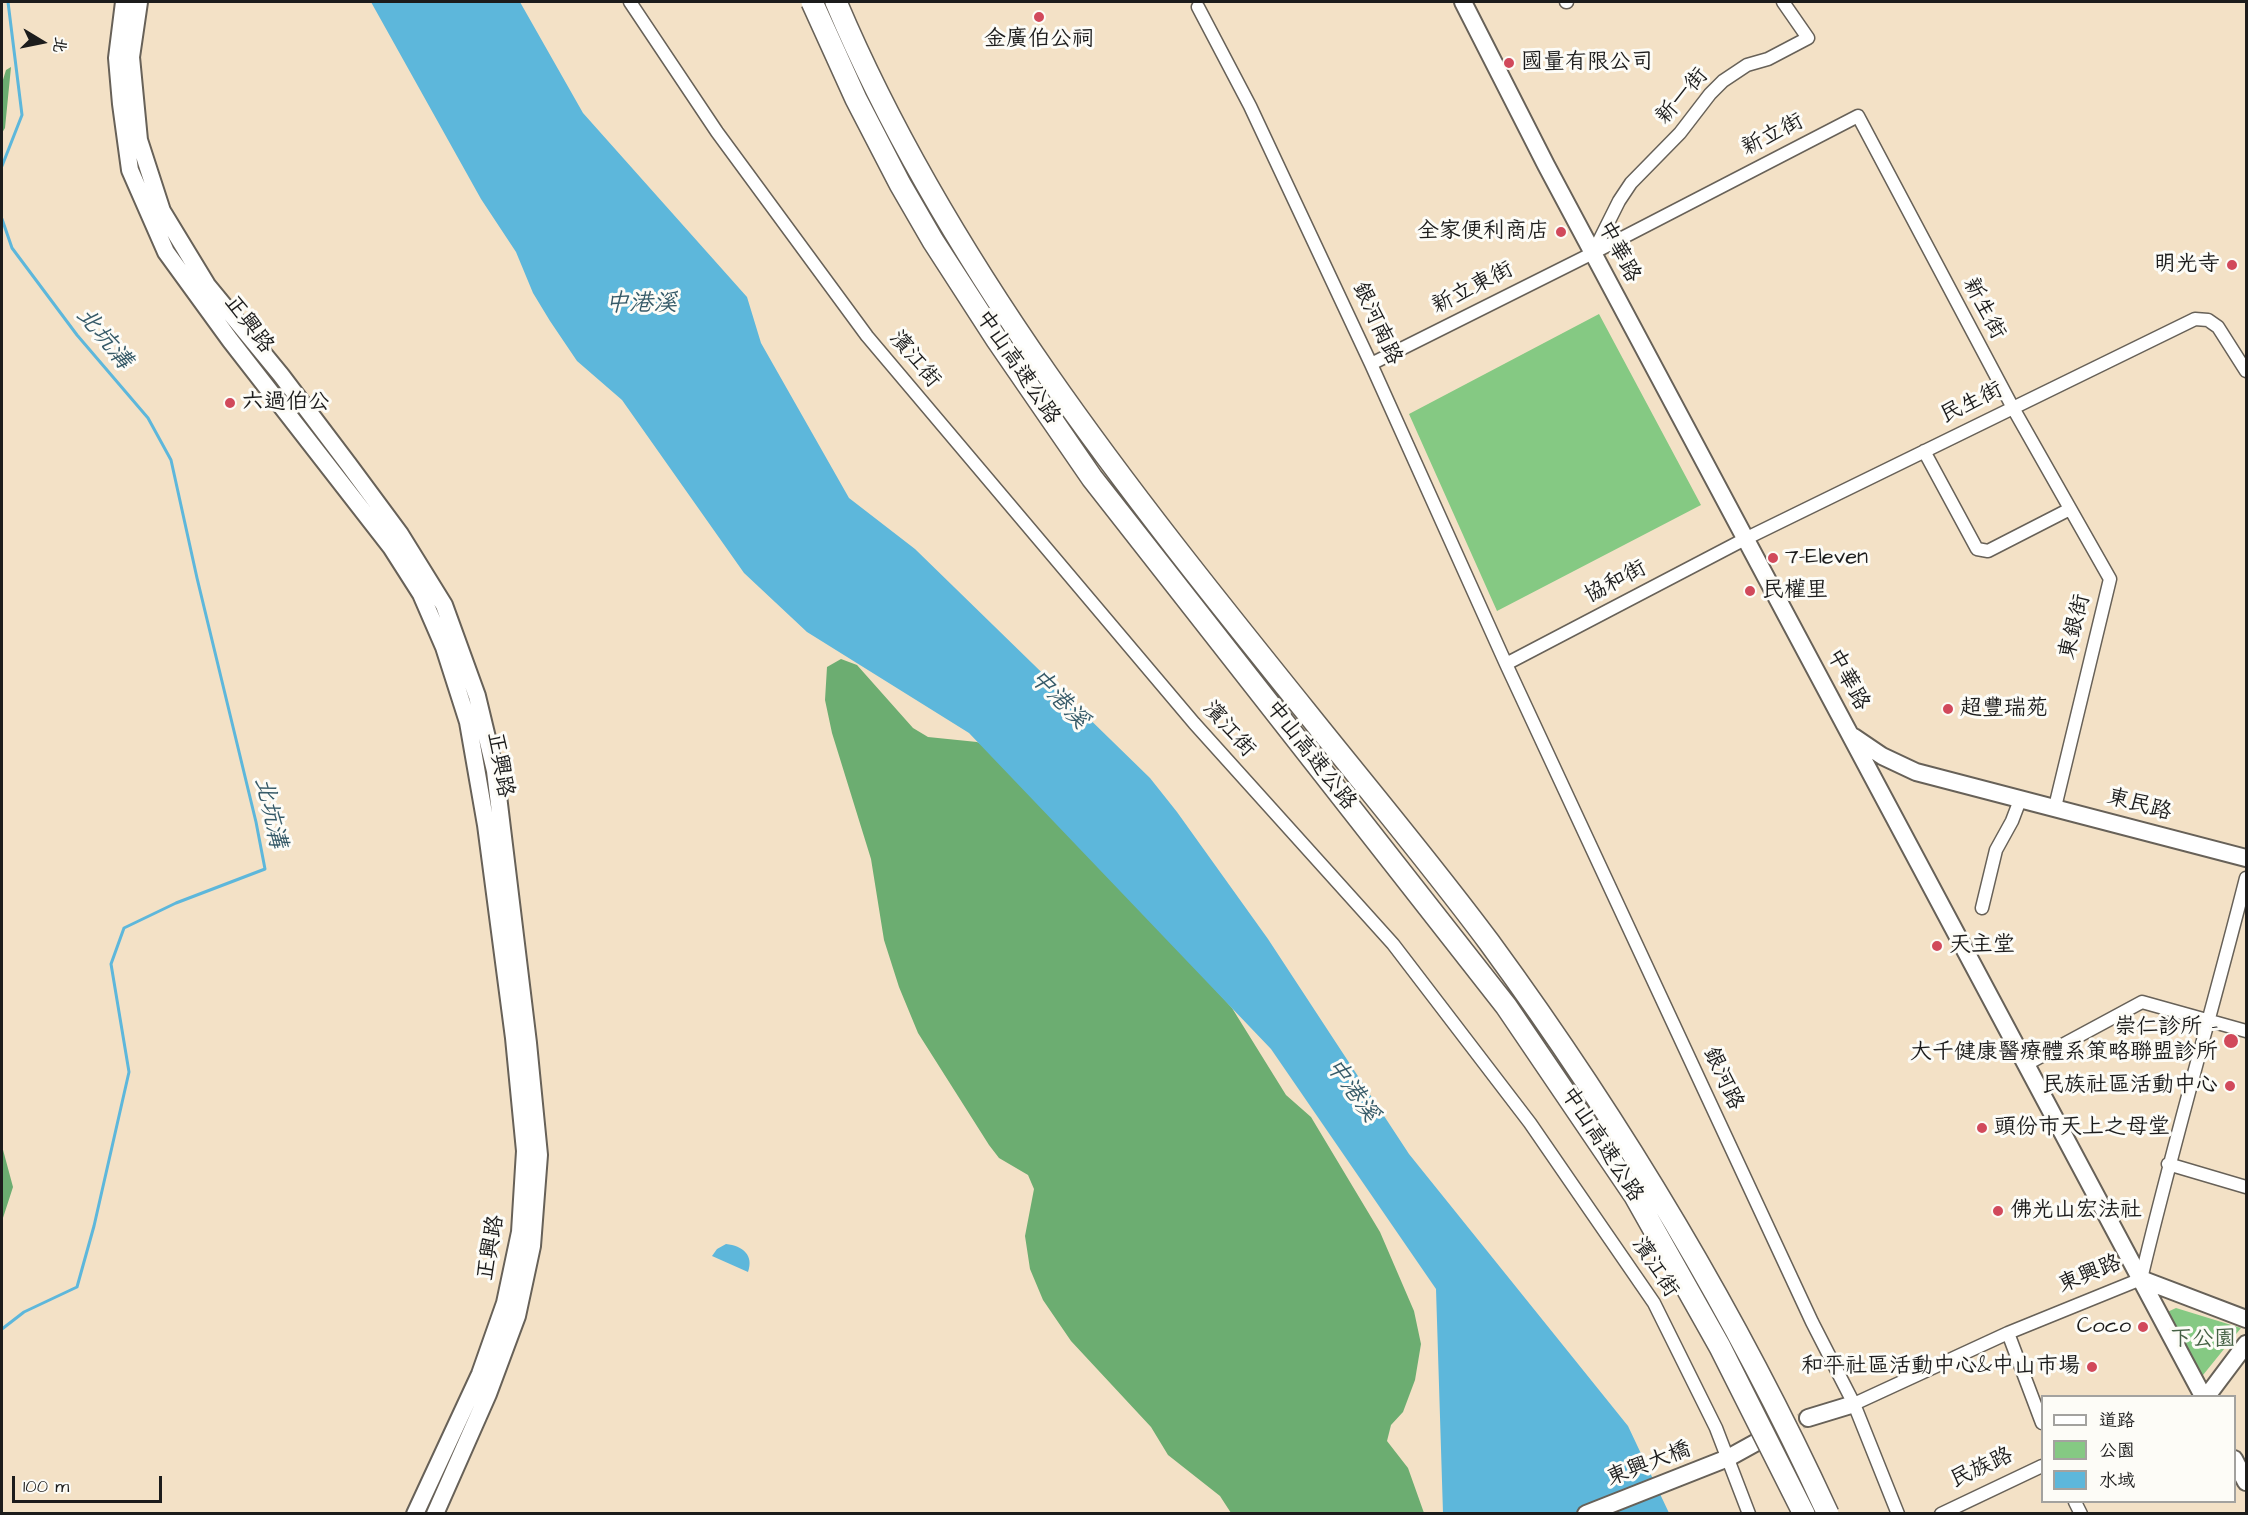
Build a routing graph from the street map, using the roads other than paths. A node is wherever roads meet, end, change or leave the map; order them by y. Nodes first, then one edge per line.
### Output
1 (124, 2) edge
2 (139, 2) edge
3 (630, 2) edge
4 (812, 2) edge
5 (836, 2) edge
6 (1462, 2) edge
7 (1783, 2) edge
8 (1198, 7) dead end
9 (1918, 229) joint
10 (1593, 253) junction
11 (1371, 364) junction
12 (2247, 371) edge
13 (2013, 408) junction
14 (1924, 451) junction
15 (2070, 508) junction
16 (1745, 539) junction
17 (1506, 664) junction
18 (1849, 733) junction
19 (2020, 800) junction
20 (2055, 807) junction
21 (2247, 858) edge
22 (2247, 878) edge
23 (1982, 908) dead end
24 (2210, 1021) junction
25 (2247, 1031) edge
26 (2027, 1064) junction
27 (2169, 1164) junction
28 (2247, 1187) edge
29 (2141, 1279) junction
30 (2247, 1319) edge
31 (2008, 1333) junction
32 (2247, 1344) edge
33 (2204, 1395) edge
34 (2206, 1395) edge
35 (1854, 1404) junction
36 (1808, 1418) tunnel mouth
37 (2041, 1418) edge
38 (1757, 1442) tunnel mouth
39 (1728, 1458) junction
40 (2236, 1461) edge
41 (2041, 1467) edge
42 (2247, 1482) edge
43 (415, 1514) edge
44 (435, 1514) edge
45 (1586, 1514) edge
46 (1749, 1514) edge
47 (1804, 1514) edge
48 (1828, 1514) edge
49 (1898, 1514) edge
50 (1941, 1514) edge

1 - 43 main road, 正興路
2 - 44 main road, 正興路
3 - 39 street, 濱江街
4 - 47 highway, 中山高速公路, bridge
5 - 48 highway, 中山高速公路, bridge
6 - 10 main road, 中華路
7 - 10 street, 新一街
8 - 11 street, 銀河南路
9 - 10 street, 新立街
9 - 13 street, 新生街
10 - 11 street, 新立東街
10 - 16 main road, 中華路
11 - 17 street, 銀河南路
12 - 13 street, 民生街
13 - 14 street, 民生街
13 - 15 street, 東銀街
14 - 15 street
14 - 16 street, 民生街
15 - 20 street, 東銀街
16 - 17 street, 協和街
16 - 18 main road, 中華路
17 - 35 street, 銀河路
18 - 19 main road, 東民路
18 - 26 main road, 中華路
19 - 20 main road, 東民路
19 - 23 street
20 - 21 main road, 東民路
22 - 24 street, 東興路
24 - 25 street
24 - 26 street
24 - 27 street, 東興路
26 - 29 main road, 中華路
27 - 28 street
27 - 29 street, 東興路
29 - 30 main road
29 - 31 street, 東興路
29 - 33 main road, 中華路
31 - 35 street, 東興路
31 - 37 street
32 - 34 main road
35 - 36 main road, 東興路
35 - 49 street, 銀河路
38 - 39 main road, 東興大橋
39 - 45 main road, 東興大橋
39 - 46 street, 濱江街
40 - 42 main road
41 - 50 street, 民族路

